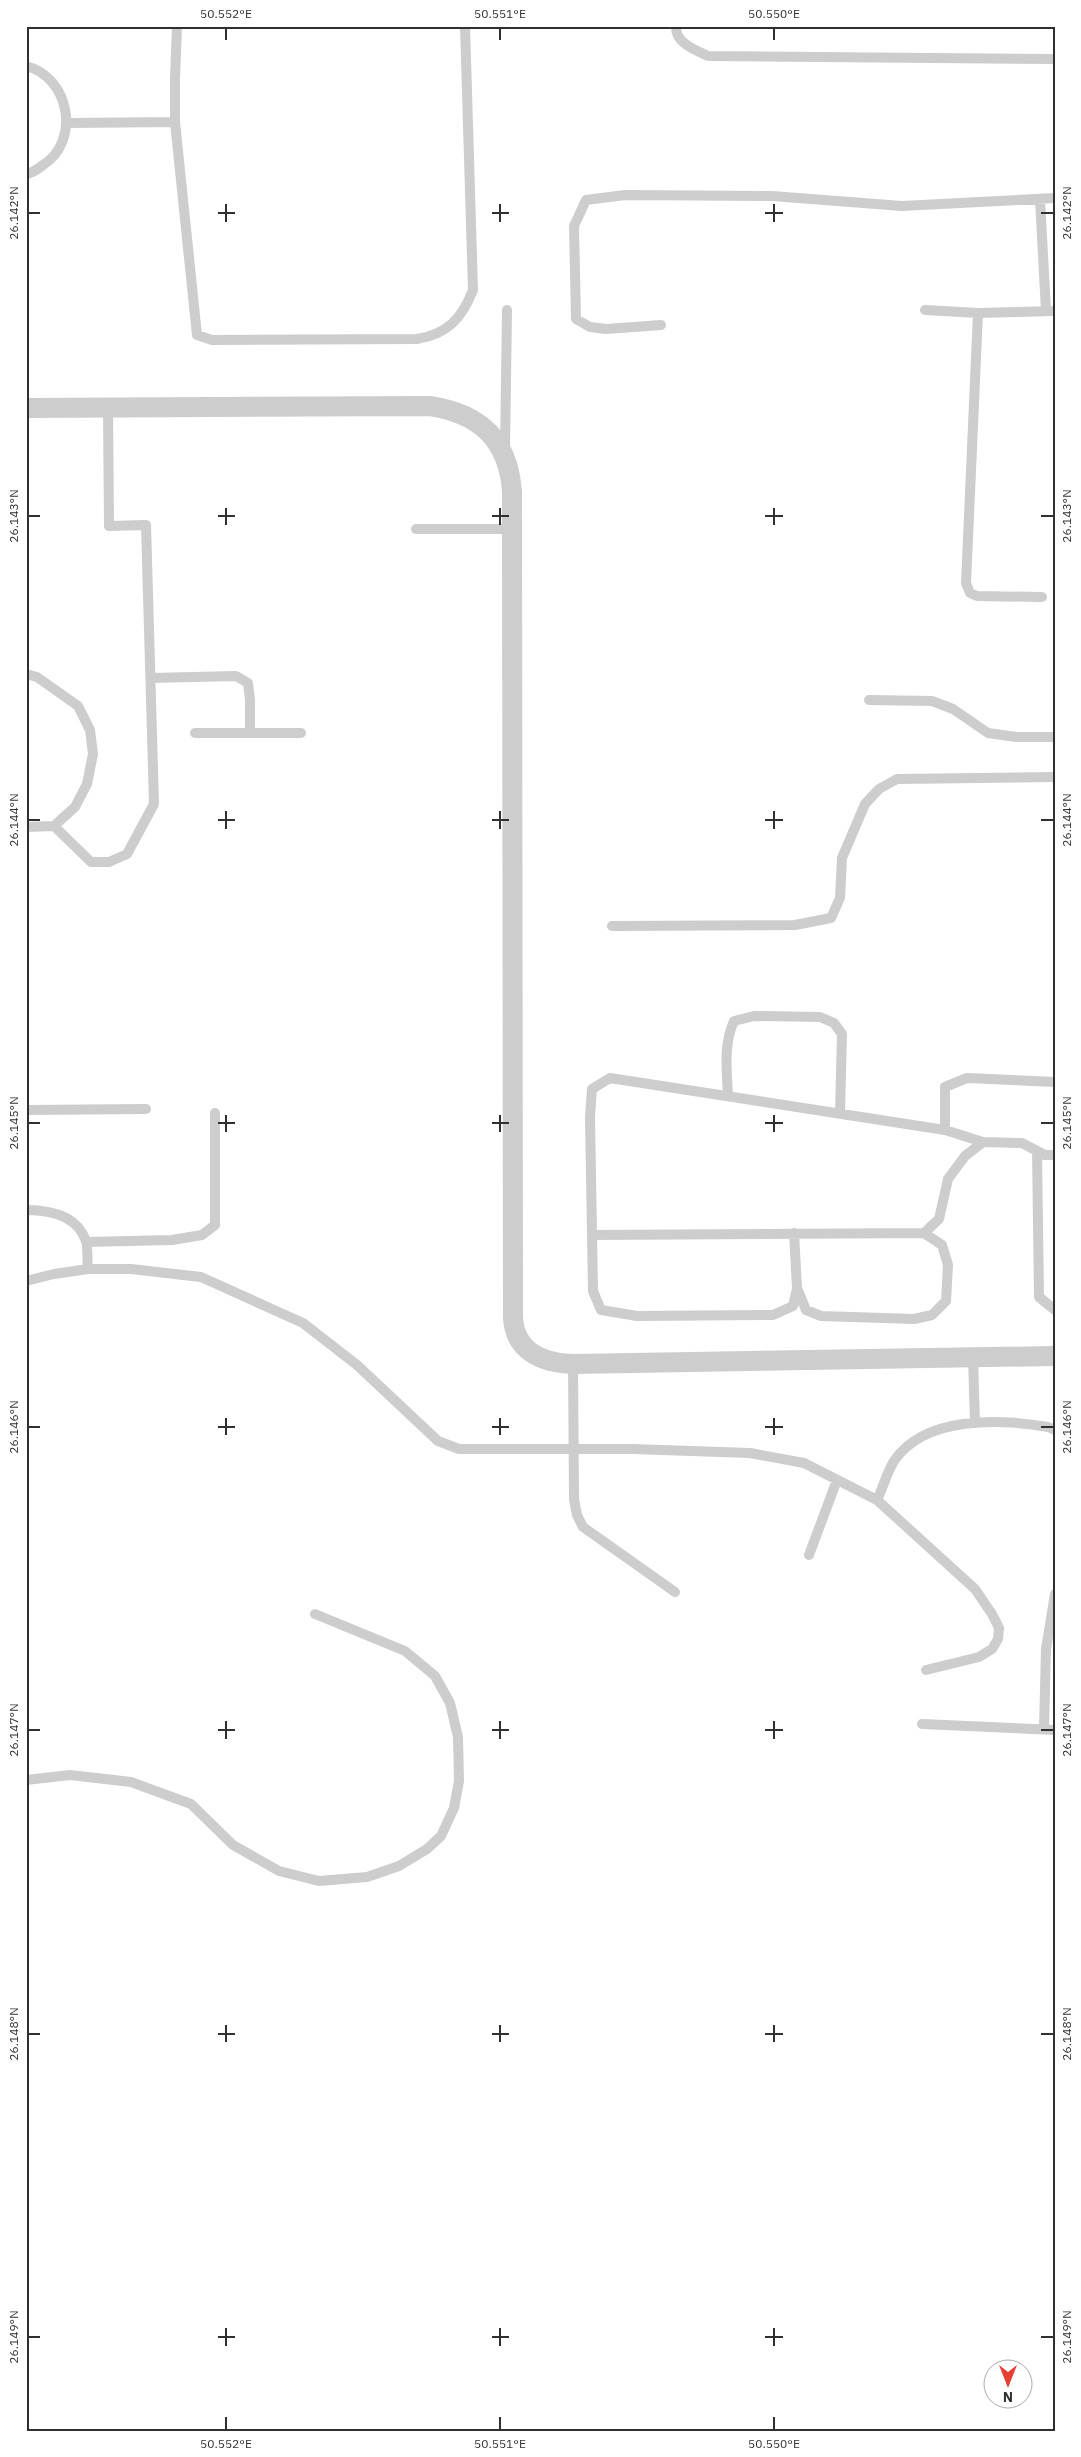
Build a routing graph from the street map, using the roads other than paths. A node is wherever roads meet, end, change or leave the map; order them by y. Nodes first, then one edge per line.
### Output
1 (178, 26) edge
2 (466, 26) edge
3 (676, 26) edge
4 (1055, 59) edge
5 (26, 66) edge
6 (175, 122) junction
7 (67, 123) junction
8 (26, 174) edge
9 (1055, 198) edge
10 (1040, 199) junction
11 (507, 310) dead end
12 (925, 310) dead end
13 (1050, 311) edge
14 (978, 313) junction
15 (661, 326) dead end
16 (26, 408) edge
17 (108, 408) junction
18 (505, 454) junction
19 (416, 529) dead end
20 (512, 529) junction
21 (1042, 597) dead end
22 (26, 674) edge
23 (150, 678) junction
24 (869, 700) dead end
25 (195, 733) dead end
26 (250, 733) junction
27 (301, 733) dead end
28 (1055, 737) edge
29 (1055, 777) edge
30 (54, 826) junction
31 (26, 827) edge
32 (612, 926) dead end
33 (1055, 1082) edge
34 (728, 1096) junction
35 (146, 1109) dead end
36 (26, 1110) edge
37 (840, 1112) junction
38 (215, 1113) dead end
39 (944, 1130) junction
40 (983, 1142) junction
41 (1037, 1151) junction
42 (1055, 1155) edge
43 (26, 1210) edge
44 (924, 1232) junction
45 (794, 1233) junction
46 (592, 1235) junction
47 (86, 1242) junction
48 (88, 1269) junction
49 (26, 1281) edge
50 (797, 1288) junction
51 (1055, 1310) edge
52 (1055, 1356) edge
53 (973, 1357) junction
54 (573, 1364) junction
55 (975, 1423) junction
56 (1055, 1430) edge
57 (574, 1449) junction
58 (837, 1480) junction
59 (877, 1500) junction
60 (809, 1555) dead end
61 (675, 1592) dead end
62 (1055, 1594) edge
63 (315, 1614) dead end
64 (926, 1670) dead end
65 (922, 1724) dead end
66 (1044, 1729) junction
67 (1055, 1730) edge
68 (26, 1780) edge

1 - 6 lane
2 - 6 lane
3 - 4 lane
5 - 7 lane
6 - 7 lane
7 - 8 lane
9 - 10 lane
10 - 13 lane
10 - 15 lane
11 - 18 lane
12 - 14 lane
13 - 14 lane
14 - 21 lane
16 - 17 street
17 - 18 street
17 - 23 lane
18 - 20 street
19 - 20 lane
20 - 54 street
22 - 30 lane
23 - 26 lane
23 - 30 lane
24 - 28 lane
25 - 26 lane
26 - 27 lane
29 - 32 lane
30 - 31 lane
33 - 39 lane
34 - 37 lane
34 - 37 lane
34 - 46 lane
35 - 36 lane
37 - 39 lane
38 - 47 lane
39 - 40 lane
40 - 41 lane
40 - 44 lane
41 - 42 lane
41 - 51 lane
43 - 47 lane
44 - 45 lane
44 - 50 lane
45 - 46 lane
45 - 50 lane
46 - 50 lane
47 - 48 lane
48 - 49 lane
48 - 57 lane
52 - 53 street
53 - 54 street
53 - 55 lane
54 - 57 lane
55 - 56 lane
55 - 59 lane
57 - 58 lane
57 - 61 lane
58 - 59 lane
58 - 60 lane
59 - 64 lane
62 - 66 lane
63 - 68 lane
65 - 66 lane
66 - 67 lane

